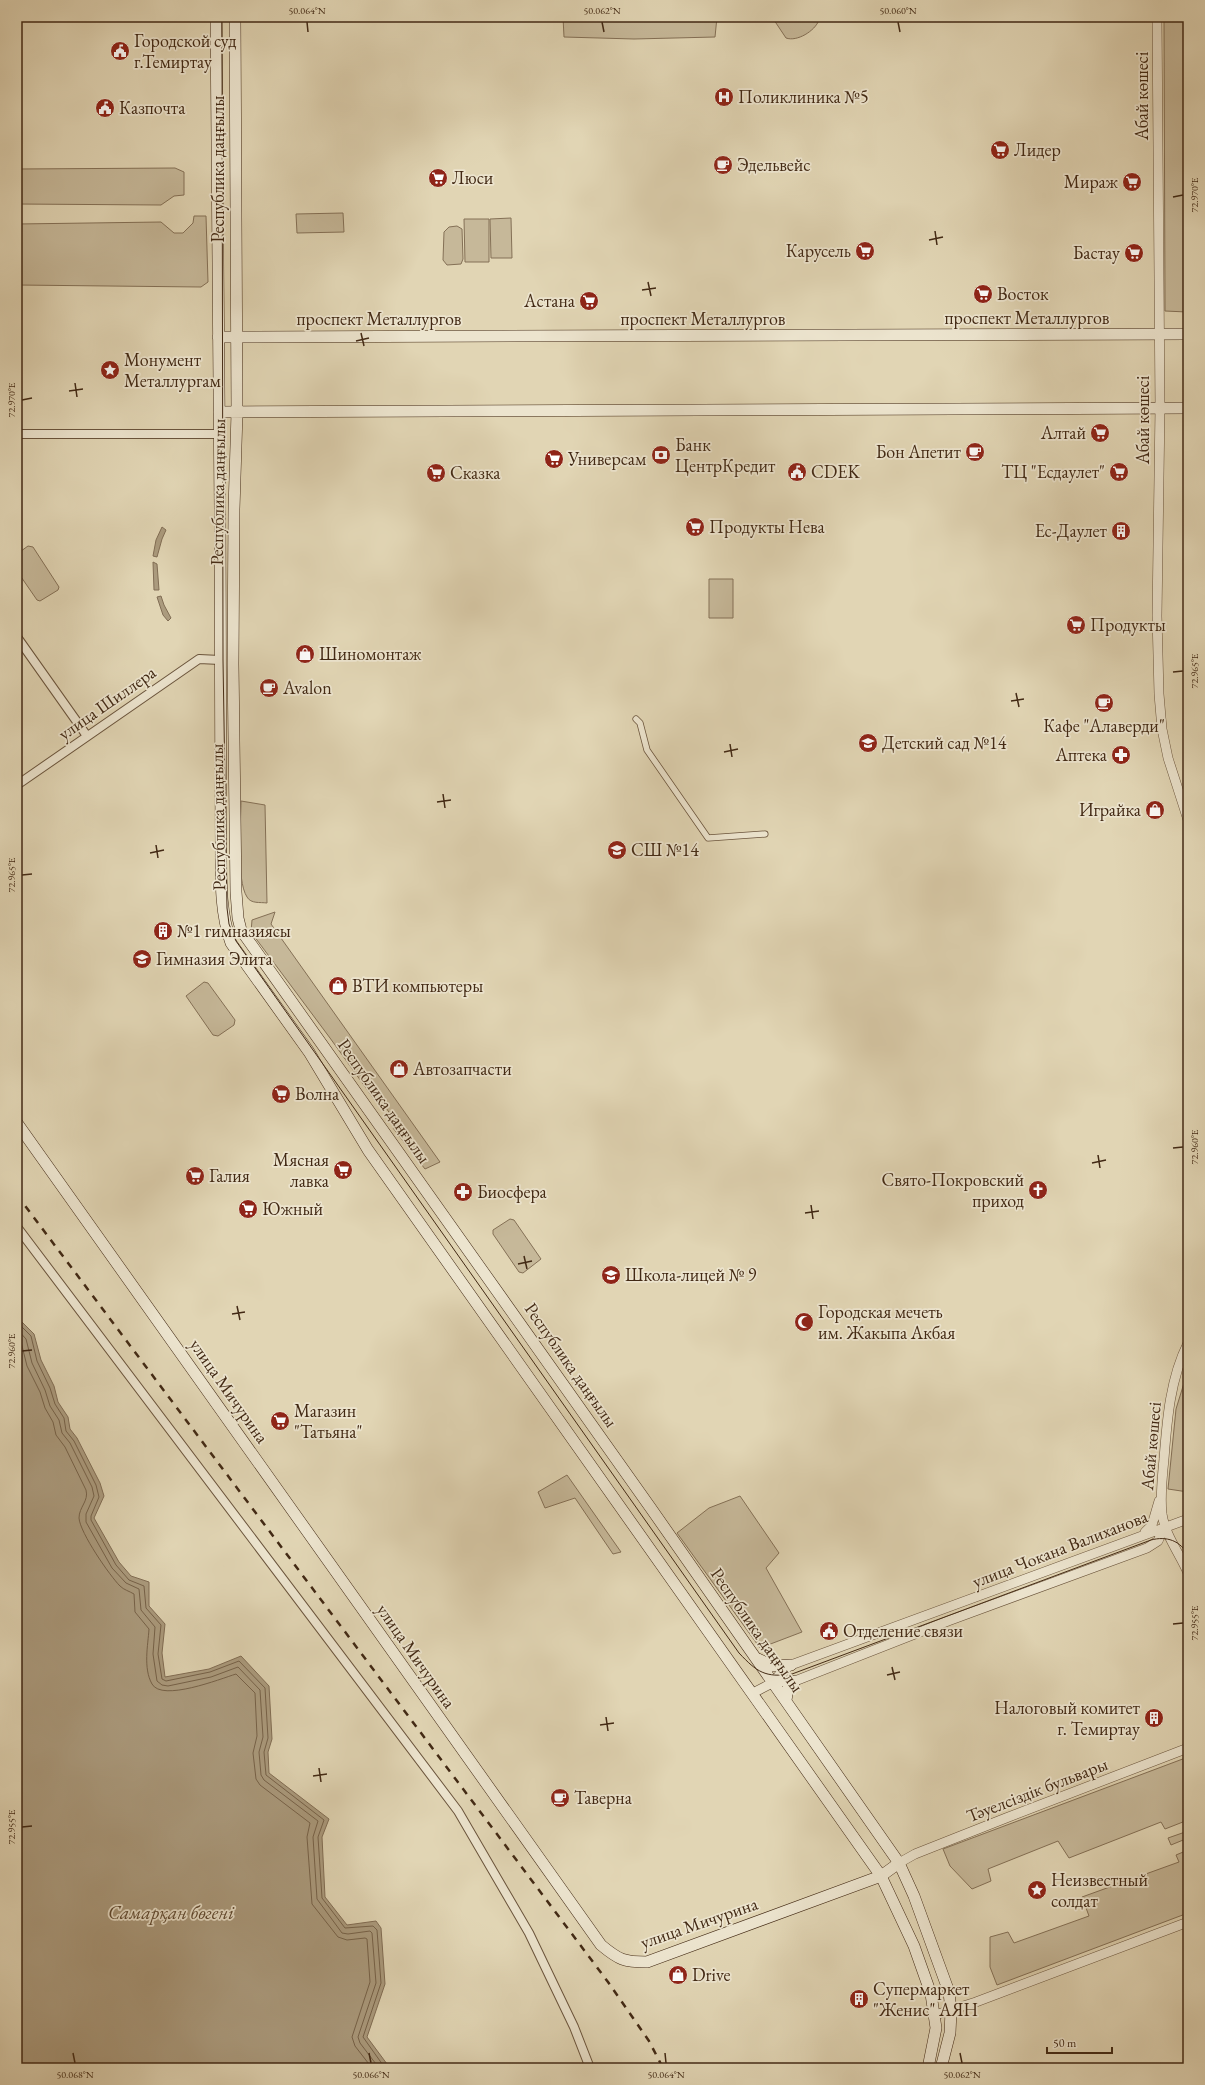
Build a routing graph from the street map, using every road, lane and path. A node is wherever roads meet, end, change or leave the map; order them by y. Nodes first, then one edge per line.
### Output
1 (216, 17) edge
2 (235, 17) edge
3 (1157, 17) edge
4 (1188, 334) edge
5 (1159, 335) junction
6 (218, 337) junction
7 (236, 338) junction
8 (1160, 408) junction
9 (1188, 408) edge
10 (219, 412) junction
11 (237, 413) junction
12 (17, 434) edge
13 (220, 434) junction
14 (17, 637) edge
15 (220, 660) junction
16 (636, 719) dead end
17 (88, 736) junction
18 (17, 786) edge
19 (1188, 820) edge
20 (765, 834) dead end
21 (17, 1123) edge
22 (17, 1227) edge
23 (1188, 1343) edge
24 (1161, 1492) junction
25 (1188, 1519) edge
26 (1165, 1526) junction
27 (1142, 1535) junction
28 (1147, 1548) junction
29 (1178, 1553) junction
30 (1188, 1573) edge
31 (758, 1659) junction
32 (791, 1665) junction
33 (795, 1681) junction
34 (774, 1682) junction
35 (753, 1693) junction
36 (786, 1700) junction
37 (1188, 1748) edge
38 (899, 1863) junction
39 (882, 1876) junction
40 (1188, 1922) edge
41 (951, 2011) junction
42 (935, 2015) junction
43 (590, 2068) edge
44 (928, 2068) edge
45 (941, 2068) edge

1 - 6 main road, Республика даңғылы
2 - 7 main road, Республика даңғылы
3 - 5 street, Абай көшесі
4 - 5 main road, проспект Металлургов
5 - 7 main road, проспект Металлургов
5 - 8 street, Абай көшесі
6 - 7 main road, проспект Металлургов
6 - 10 main road, Республика даңғылы
7 - 11 main road, Республика даңғылы
8 - 9 main road
8 - 11 main road
8 - 19 street, Абай көшесі
10 - 11 main road
10 - 13 main road, Республика даңғылы
11 - 31 main road, Республика даңғылы
12 - 13 street
13 - 15 main road, Республика даңғылы
14 - 17 street
15 - 17 street, улица Шиллера
15 - 35 main road, Республика даңғылы
16 - 20 street
17 - 18 street, улица Шиллера
21 - 39 main road, улица Мичурина
22 - 43 street
23 - 24 street, Абай көшесі
24 - 26 street, Абай көшесі
24 - 27 street
25 - 26 street
26 - 27 street, улица Чокана Валиханова
26 - 28 street, улица Чокана Валиханова
26 - 29 street, Абай көшесі
27 - 32 street, улица Чокана Валиханова
28 - 29 street
28 - 33 street, улица Чокана Валиханова
29 - 30 street, Абай көшесі
31 - 32 main road
31 - 34 main road, Республика даңғылы
32 - 34 street, улица Чокана Валиханова
33 - 34 street, улица Чокана Валиханова
33 - 36 main road
34 - 35 street
34 - 36 main road, Республика даңғылы
35 - 39 main road, Республика даңғылы
36 - 38 main road, Республика даңғылы
37 - 38 street, Тәуелсіздік бульвары
38 - 39 main road, улица Мичурина
38 - 41 main road, Республика даңғылы
39 - 42 main road, Республика даңғылы
40 - 41 street
41 - 42 street
41 - 45 main road, Республика даңғылы
42 - 44 main road, Республика даңғылы

